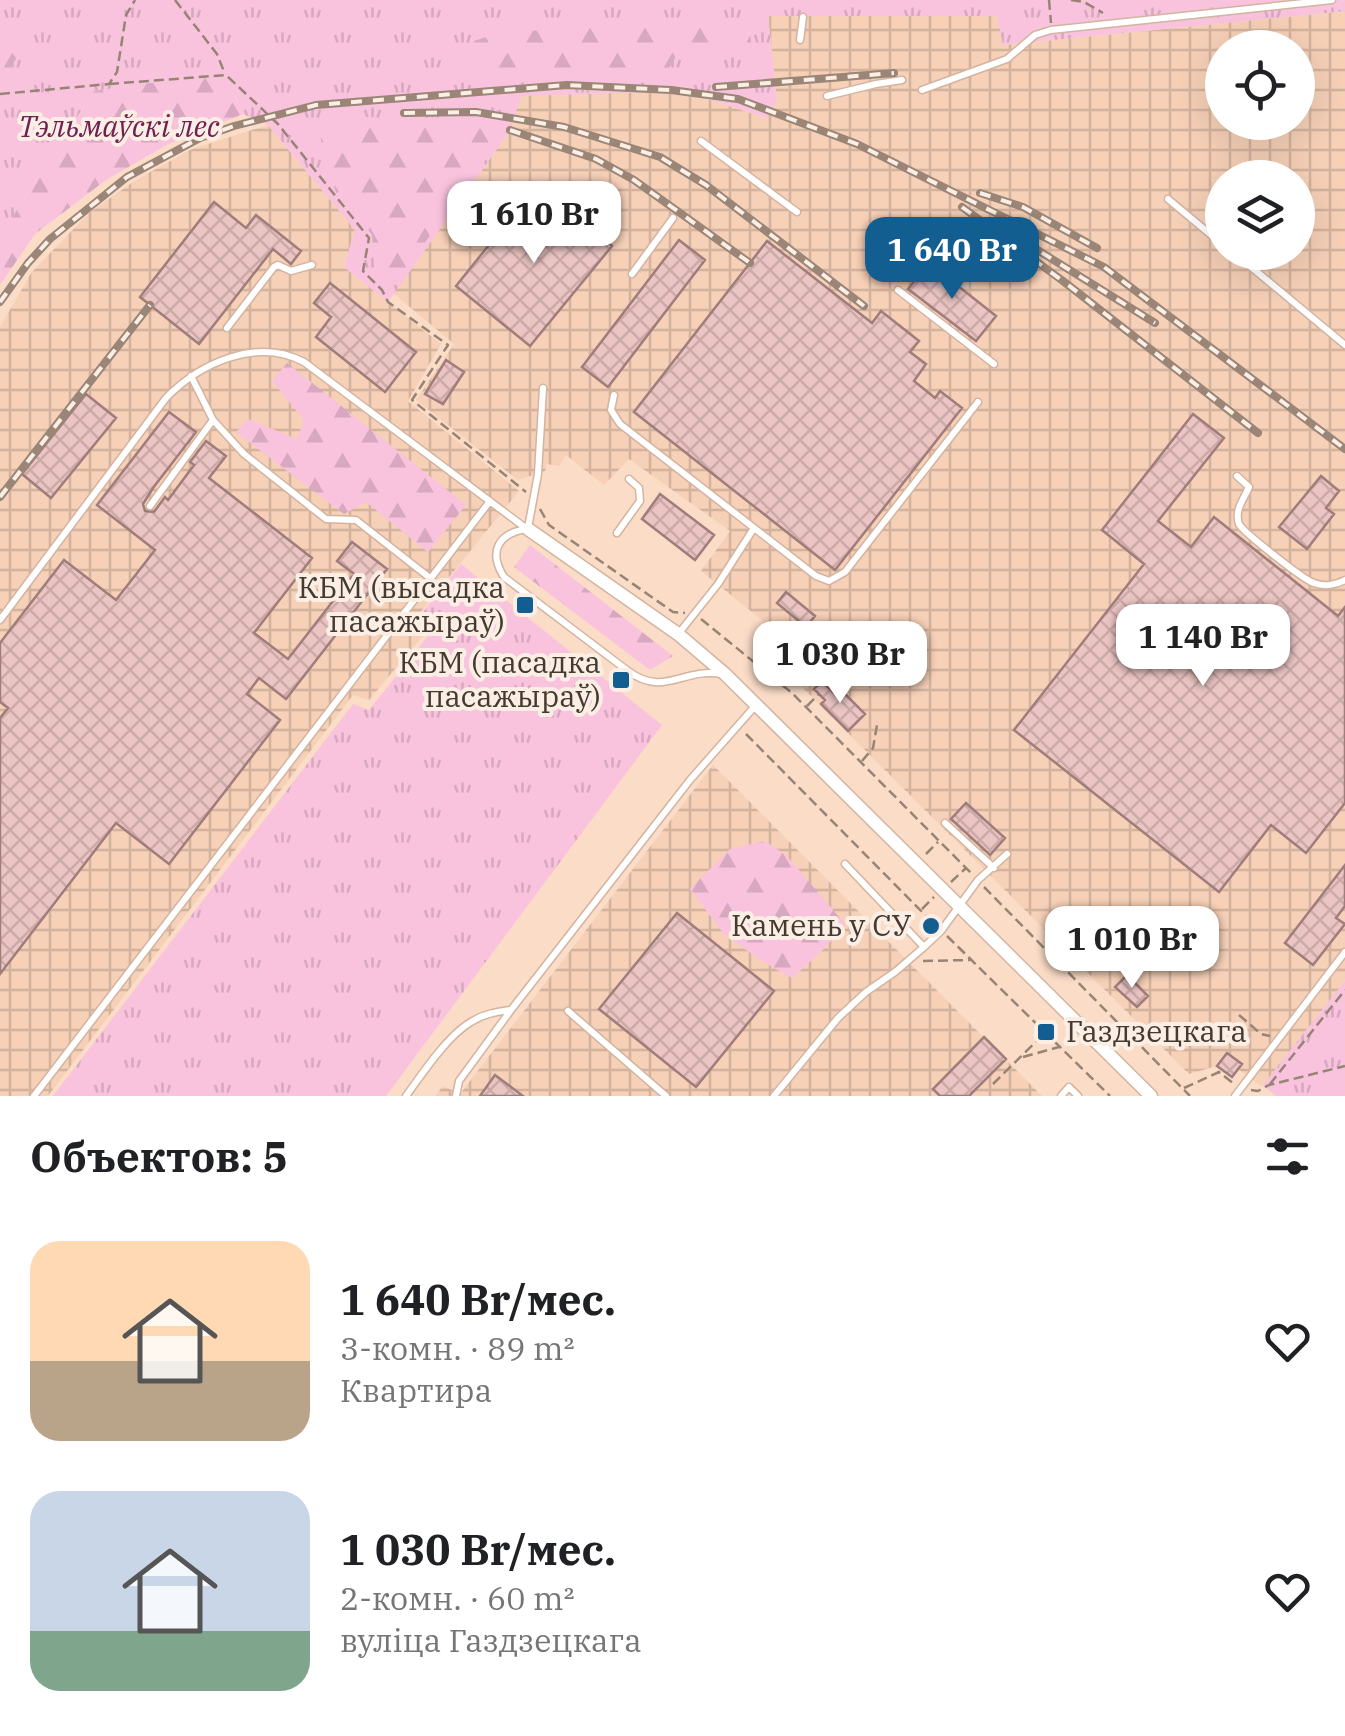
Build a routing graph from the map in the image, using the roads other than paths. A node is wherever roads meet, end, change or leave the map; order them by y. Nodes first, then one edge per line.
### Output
1 (1332, 0) edge
2 (803, 17) dead end
3 (800, 40) dead end
4 (902, 80) dead end
5 (922, 90) dead end
6 (826, 96) dead end
7 (700, 141) dead end
8 (1168, 199) dead end
9 (797, 212) dead end
10 (673, 218) dead end
11 (1205, 230) edge
12 (312, 265) dead end
13 (1255, 270) edge
14 (632, 274) dead end
15 (898, 290) dead end
16 (227, 328) dead end
17 (1345, 345) edge
18 (994, 364) dead end
19 (190, 376) junction
20 (543, 388) dead end
21 (614, 395) dead end
22 (978, 402) dead end
23 (213, 420) junction
24 (1237, 476) dead end
25 (629, 480) dead end
26 (490, 500) junction
27 (150, 506) dead end
28 (754, 528) junction
29 (528, 529) junction
30 (617, 532) dead end
31 (430, 578) junction
32 (1345, 580) edge
33 (0, 620) edge
34 (678, 634) junction
35 (725, 674) junction
36 (757, 704) junction
37 (945, 822) dead end
38 (1007, 854) dead end
39 (845, 864) dead end
40 (994, 868) junction
41 (960, 906) junction
42 (924, 947) junction
43 (1345, 952) edge
44 (511, 1010) junction
45 (568, 1011) dead end
46 (1143, 1093) edge
47 (34, 1096) edge
48 (406, 1096) edge
49 (456, 1096) edge
50 (666, 1096) edge
51 (774, 1096) edge
52 (1061, 1096) edge
53 (1078, 1096) edge
54 (1236, 1096) edge

1 - 5 lane
2 - 3 lane
4 - 6 lane
7 - 9 lane
8 - 11 lane
10 - 14 lane
12 - 16 lane
13 - 17 lane
15 - 18 lane
19 - 23 lane
19 - 26 lane
19 - 33 lane
20 - 29 lane
21 - 28 lane
22 - 28 lane
23 - 27 lane
23 - 31 lane
24 - 32 lane
25 - 30 lane
26 - 29 lane
26 - 31 lane
28 - 34 lane
29 - 34 street
29 - 35 lane
31 - 47 lane
34 - 35 street
35 - 36 street
36 - 41 street
36 - 44 lane
37 - 40 lane
38 - 40 lane
39 - 42 lane
40 - 41 lane
41 - 42 lane
41 - 46 street
42 - 51 lane
43 - 54 lane
44 - 48 lane
44 - 49 lane
45 - 50 lane
52 - 53 lane

